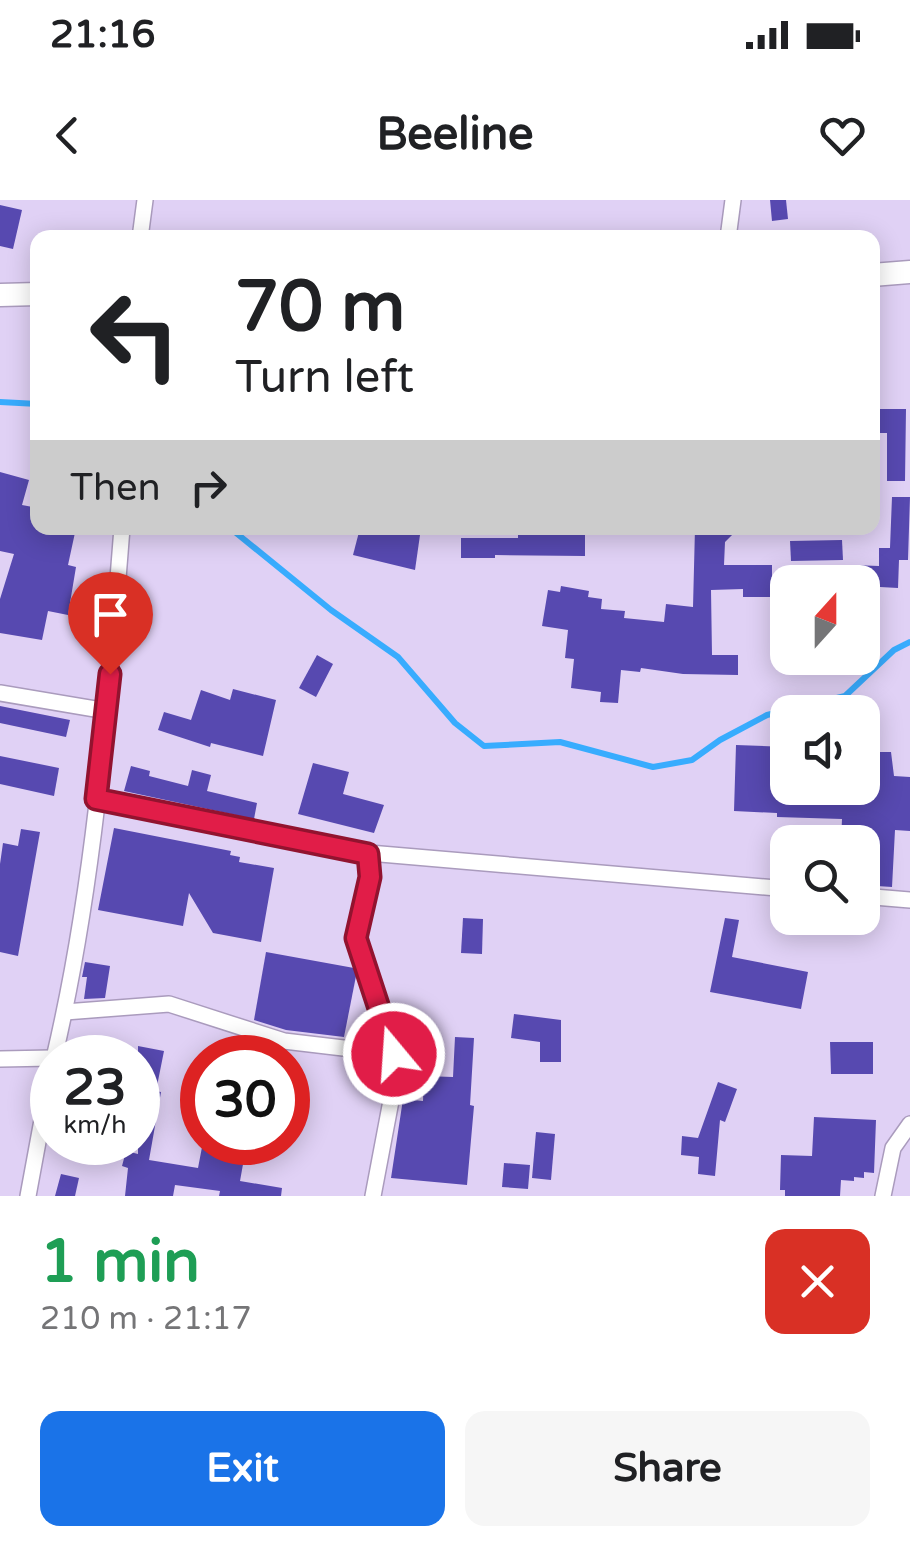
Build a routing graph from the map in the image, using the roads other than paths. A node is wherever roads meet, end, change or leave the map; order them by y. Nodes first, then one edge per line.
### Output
1 (145, 200) edge
2 (733, 200) edge
3 (141, 230) edge
4 (729, 230) edge
5 (910, 272) edge
6 (880, 274) edge
7 (30, 294) edge
8 (0, 295) edge
9 (121, 535) edge
10 (0, 693) edge
11 (107, 710) junction
12 (96, 799) junction
13 (368, 854) junction
14 (770, 888) edge
15 (880, 898) edge
16 (910, 900) edge
17 (65, 1012) junction
18 (59, 1035) edge
19 (394, 1054) junction
20 (30, 1058) edge
21 (0, 1059) edge
22 (910, 1124) edge
23 (34, 1165) edge
24 (28, 1196) edge
25 (373, 1196) edge
26 (883, 1196) edge

1 - 3 street
2 - 4 street
5 - 6 main road
7 - 8 main road
9 - 11 street
10 - 11 street
11 - 12 street
12 - 13 street
12 - 17 street
13 - 14 street
13 - 19 street
15 - 16 street
17 - 18 street
17 - 19 street
19 - 25 street
20 - 21 street
22 - 26 street
23 - 24 street

